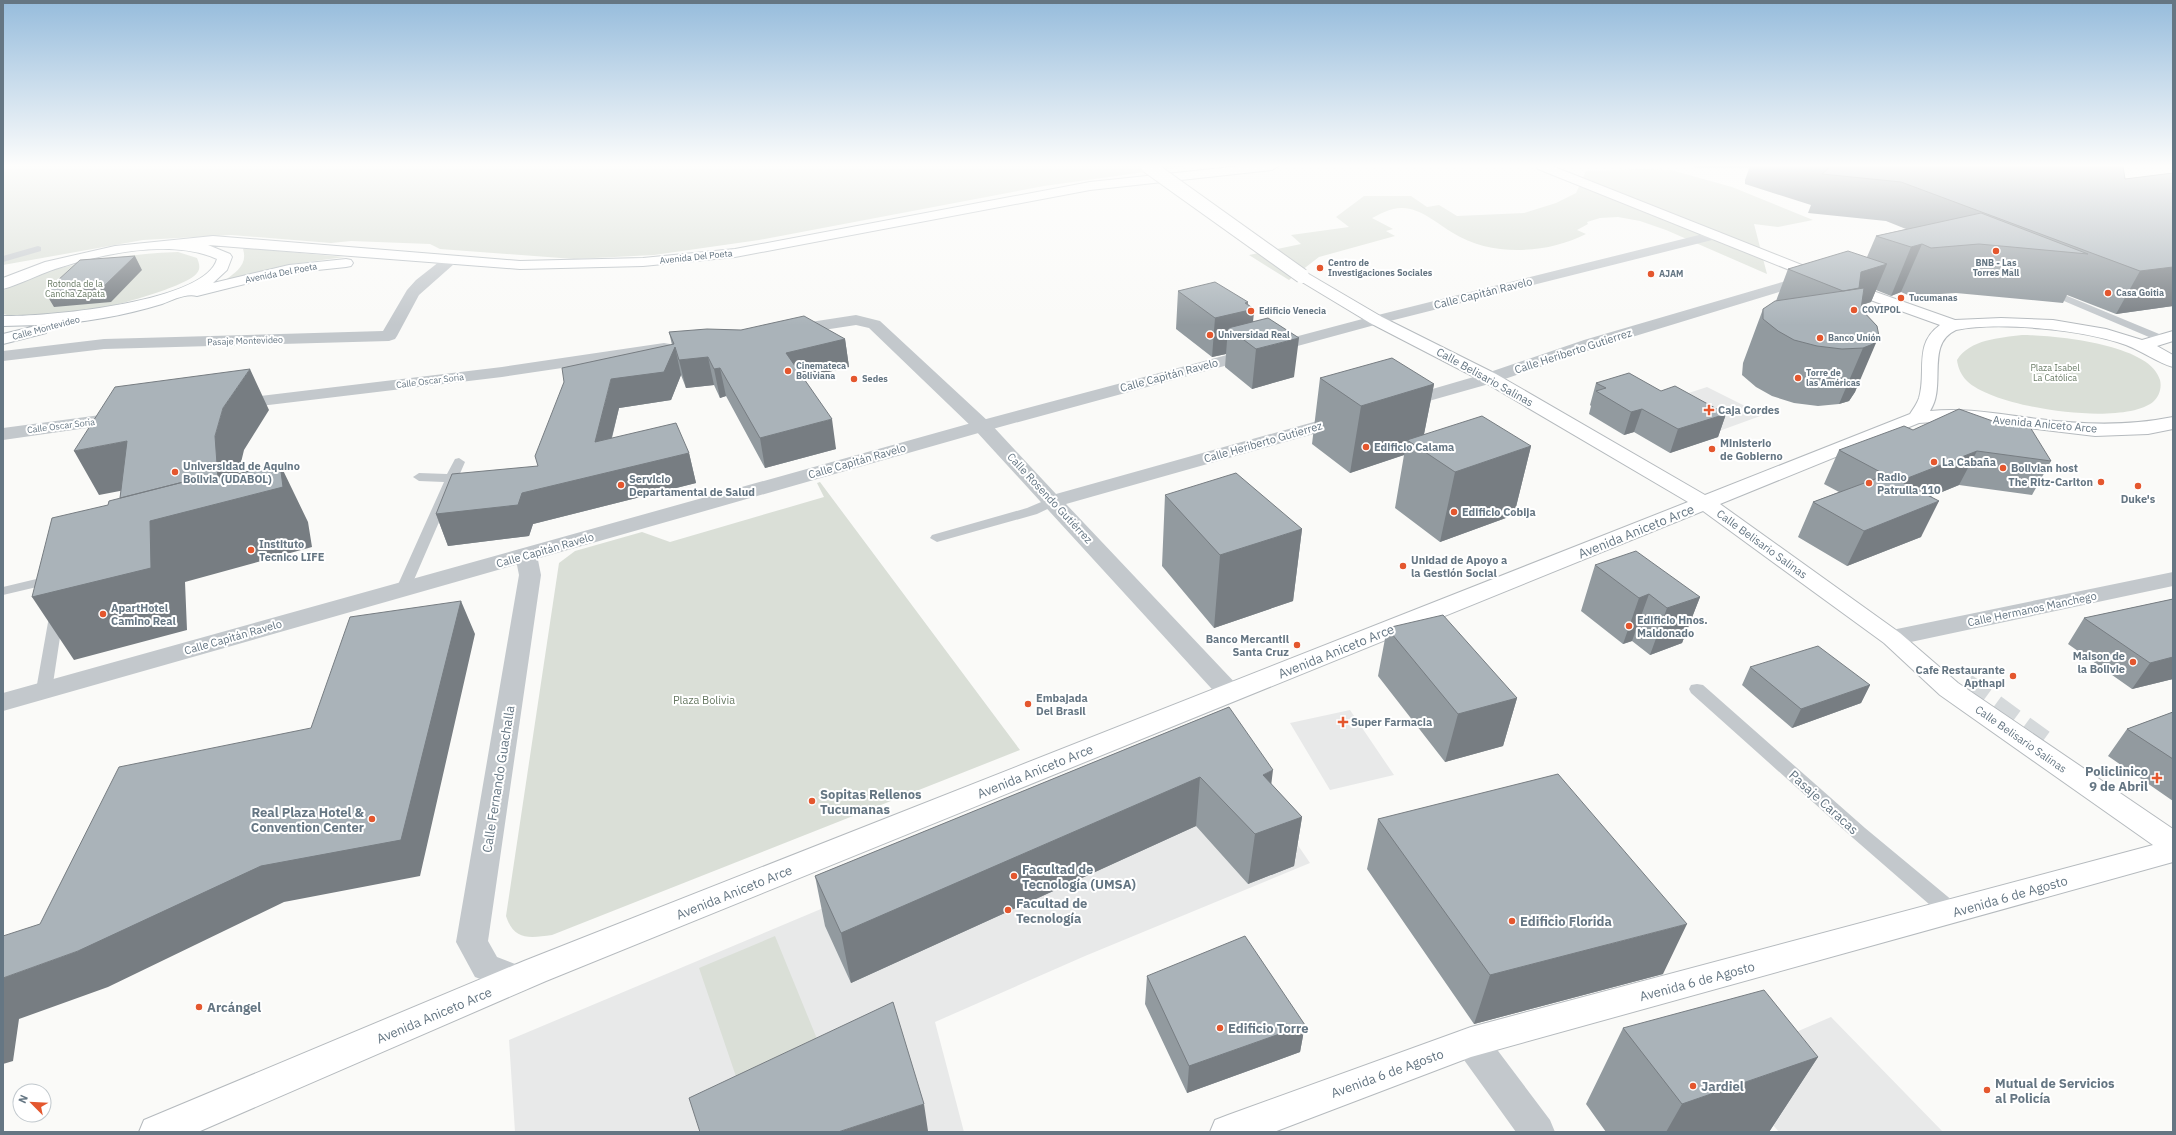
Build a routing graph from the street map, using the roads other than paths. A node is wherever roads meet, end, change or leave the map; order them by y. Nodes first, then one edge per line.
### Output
1 (916, 219) edge
2 (1222, 219) edge
3 (1673, 219) edge
4 (1710, 234) junction
5 (172, 243) junction
6 (38, 249) dead end
7 (3, 259) edge
8 (449, 261) junction
9 (49, 265) junction
10 (3, 275) edge
11 (1817, 276) junction
12 (3, 284) edge
13 (2037, 287) edge
14 (140, 304) junction
15 (89, 316) junction
16 (1376, 320) junction
17 (3, 321) edge
18 (1952, 324) junction
19 (771, 333) edge
20 (2166, 337) edge
21 (3, 339) edge
22 (2142, 345) junction
23 (679, 346) edge
24 (3, 356) edge
25 (2173, 362) edge
26 (1490, 378) junction
27 (222, 406) edge
28 (1390, 406) edge
29 (1360, 415) edge
30 (138, 417) edge
31 (1916, 418) junction
32 (2173, 423) edge
33 (982, 426) junction
34 (2121, 430) junction
35 (3, 434) edge
36 (2173, 438) edge
37 (460, 462) dead end
38 (419, 477) dead end
39 (452, 478) junction
40 (1053, 501) junction
41 (1705, 503) junction
42 (937, 538) dead end
43 (526, 555) junction
44 (2173, 579) edge
45 (403, 589) junction
46 (3, 591) edge
47 (1892, 638) junction
48 (1964, 685) tunnel mouth
49 (1697, 689) dead end
50 (44, 690) junction
51 (1230, 693) junction
52 (3, 702) edge
53 (2173, 844) edge
54 (2173, 851) edge
55 (1952, 912) junction
56 (517, 979) junction
57 (1471, 1042) junction
58 (157, 1132) edge
59 (1228, 1132) edge
60 (1537, 1132) edge

1 - 8 main road, Avenida Del Poeta
2 - 16 main road, Calle Belisario Salinas, bridge
3 - 4 main road
4 - 11 main road
4 - 16 street, Calle Capitán Ravelo
5 - 8 main road, Avenida Del Poeta
5 - 9 main road
5 - 14 main road
6 - 7 lane
8 - 14 main road, Avenida Del Poeta
8 - 24 street, Pasaje Montevideo
9 - 10 main road
9 - 12 main road
11 - 18 main road
11 - 26 street, Calle Heriberto Gutierrez
13 - 20 lane
14 - 15 main road
15 - 17 main road
15 - 21 main road, Calle Montevideo
16 - 26 main road, Calle Belisario Salinas
16 - 33 street, Calle Capitán Ravelo
18 - 22 main road
18 - 31 main road
19 - 33 street, Calle Rosendo Gutiérrez
20 - 22 main road
22 - 25 main road
23 - 27 street, Calle Oscar Soria
26 - 28 street, Calle Heriberto Gutierrez
26 - 41 main road, Calle Belisario Salinas
29 - 40 street, Calle Heriberto Gutierrez
30 - 35 street, Calle Oscar Soria
31 - 34 main road, Avenida Aniceto Arce
31 - 41 main road, Avenida Aniceto Arce
32 - 34 main road, Avenida Aniceto Arce
33 - 40 street, Calle Rosendo Gutiérrez
33 - 43 street, Calle Capitán Ravelo
34 - 36 main road
37 - 39 lane
38 - 39 lane
39 - 45 lane
40 - 42 lane, Calle Heriberto Gutierrez
40 - 51 street, Calle Rosendo Gutiérrez
41 - 47 main road, Calle Belisario Salinas
41 - 51 main road, Avenida Aniceto Arce
43 - 45 street, Calle Capitán Ravelo
43 - 56 street, Calle Fernando Guachalla
44 - 47 street, Calle Hermanos Manchego
45 - 50 street, Calle Capitán Ravelo
46 - 50 lane
47 - 48 main road
47 - 53 main road, Calle Belisario Salinas
49 - 55 lane, Pasaje Caracas
50 - 52 street, Calle Capitán Ravelo
51 - 56 main road, Avenida Aniceto Arce
54 - 55 main road, Avenida 6 de Agosto
55 - 57 main road, Avenida 6 de Agosto
56 - 58 main road, Avenida Aniceto Arce
57 - 59 main road, Avenida 6 de Agosto
57 - 60 street

